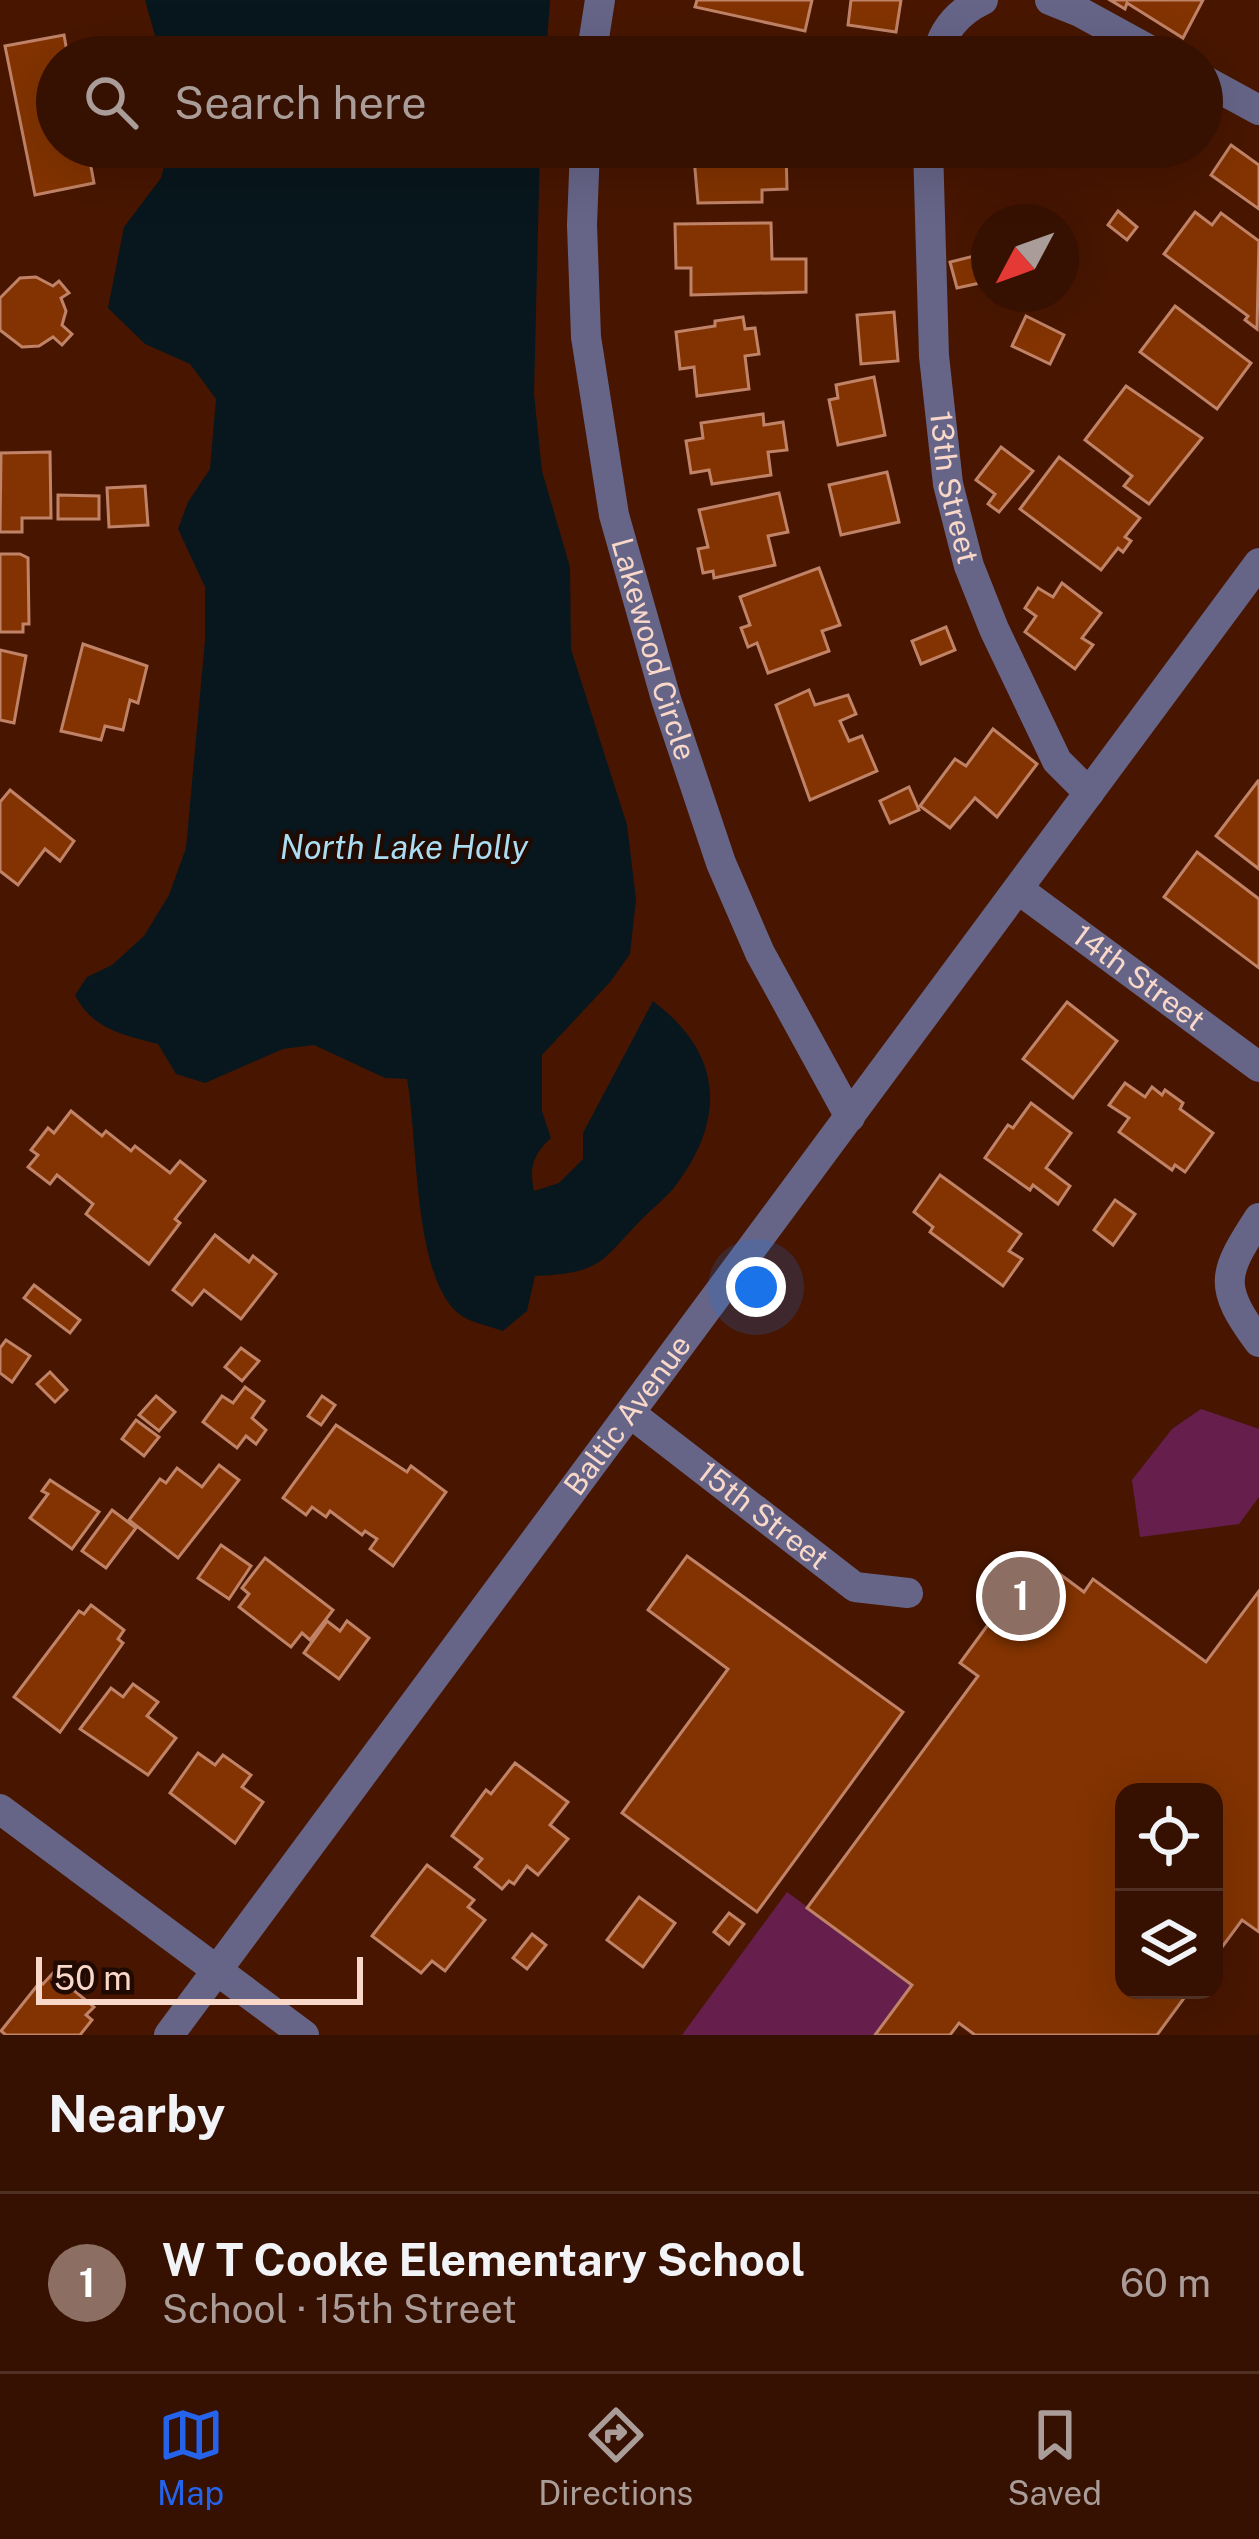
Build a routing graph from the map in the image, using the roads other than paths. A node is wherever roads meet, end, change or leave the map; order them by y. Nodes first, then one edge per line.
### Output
1 (600, 0) edge
2 (982, 0) edge
3 (1050, 0) edge
4 (594, 36) edge
5 (942, 36) edge
6 (1124, 36) edge
7 (1223, 90) edge
8 (1259, 110) edge
9 (584, 168) edge
10 (929, 168) edge
11 (1259, 563) edge
12 (1089, 793) junction
13 (1018, 889) junction
14 (1259, 1067) edge
15 (850, 1117) junction
16 (1259, 1218) edge
17 (1259, 1342) edge
18 (631, 1413) junction
19 (908, 1593) dead end
20 (0, 1809) edge
21 (218, 1972) junction
22 (169, 2035) edge
23 (304, 2035) edge

1 - 4 street
2 - 5 street
3 - 6 street
7 - 8 street
9 - 15 street, Lakewood Circle
10 - 12 street, 13th Street
11 - 12 street, Baltic Avenue
12 - 13 street, Baltic Avenue
13 - 14 street, 14th Street
13 - 15 street, Baltic Avenue
15 - 18 street, Baltic Avenue
16 - 17 street
18 - 19 street, 15th Street
18 - 21 street, Baltic Avenue
20 - 21 street
21 - 22 street, Baltic Avenue
21 - 23 street

